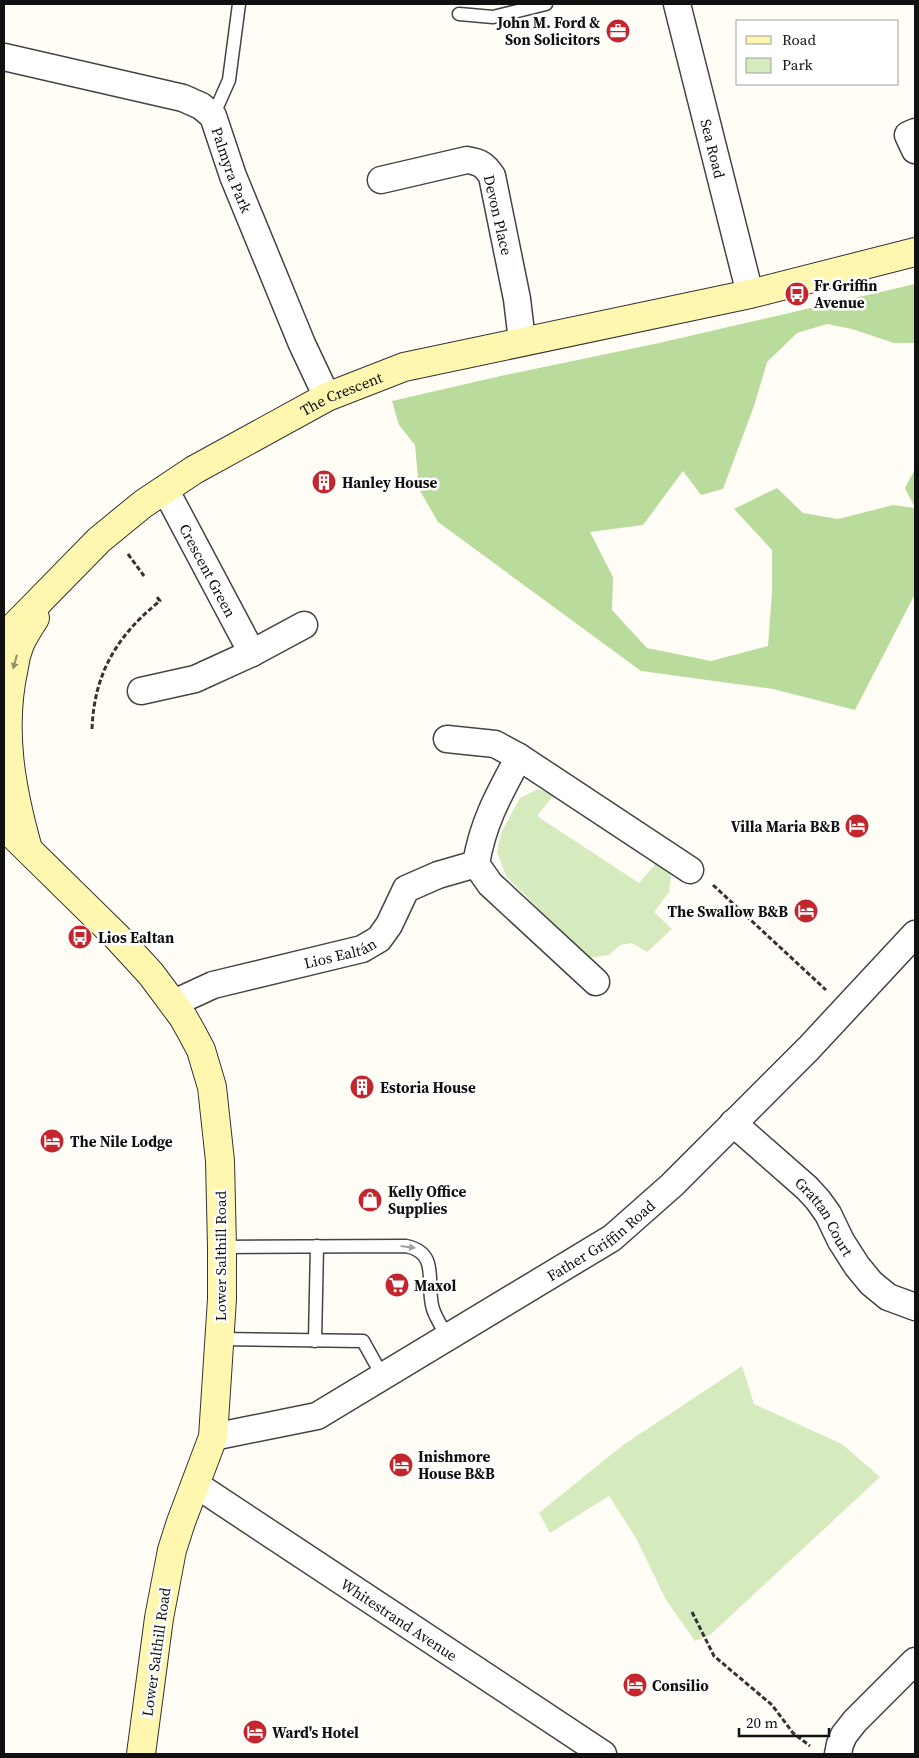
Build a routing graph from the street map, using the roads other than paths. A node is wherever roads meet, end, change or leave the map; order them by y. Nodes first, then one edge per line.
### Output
1 (239, 4) edge
2 (546, 4) edge
3 (676, 4) edge
4 (458, 14) dead end
5 (4, 57) edge
6 (213, 116) junction
7 (915, 132) edge
8 (915, 150) edge
9 (381, 180) dead end
10 (915, 252) edge
11 (750, 294) junction
12 (522, 341) junction
13 (327, 397) junction
14 (164, 489) junction
15 (53, 588) junction
16 (304, 625) dead end
17 (4, 637) edge
18 (252, 653) junction
19 (141, 691) dead end
20 (448, 739) dead end
21 (519, 757) junction
22 (4, 826) edge
23 (29, 850) junction
24 (476, 864) junction
25 (690, 870) road end
26 (915, 934) edge
27 (596, 982) dead end
28 (174, 1003) junction
29 (733, 1123) junction
30 (317, 1246) junction
31 (222, 1247) junction
32 (915, 1307) edge
33 (448, 1338) junction
34 (219, 1339) junction
35 (315, 1341) junction
36 (383, 1376) junction
37 (214, 1437) junction
38 (195, 1484) junction
39 (915, 1661) edge
40 (142, 1754) edge
41 (603, 1754) edge
42 (838, 1754) edge

1 - 6 lane
2 - 4 lane
3 - 11 street, Sea Road
5 - 6 street, Palmyra Park
6 - 13 street, Palmyra Park
7 - 8 street
9 - 12 street, Devon Place
10 - 11 main road, The Crescent
11 - 12 main road, The Crescent
12 - 13 main road, The Crescent
13 - 14 main road, The Crescent
14 - 15 main road, The Crescent
14 - 18 street, Crescent Green
15 - 17 main road, The Crescent
15 -> 23 main road
16 - 18 street
18 - 19 street
20 - 21 street
21 - 24 street
21 - 25 street
22 - 23 main road, Lower Salthill Road
23 - 28 main road, Lower Salthill Road
24 - 27 street
24 - 28 street, Lios Ealtán
26 - 29 street, Father Griffin Road
28 - 31 main road, Lower Salthill Road
29 - 32 street, Grattan Court
29 - 33 street, Father Griffin Road
30 - 31 lane
30 -> 33 lane
30 - 35 lane
31 - 34 main road, Lower Salthill Road
33 - 36 street, Father Griffin Road
34 - 35 lane
34 - 37 main road, Lower Salthill Road
35 - 36 lane
36 - 37 street, Father Griffin Road
37 - 38 main road, Lower Salthill Road
38 - 40 main road, Lower Salthill Road
38 - 41 street, Whitestrand Avenue
39 - 42 street

